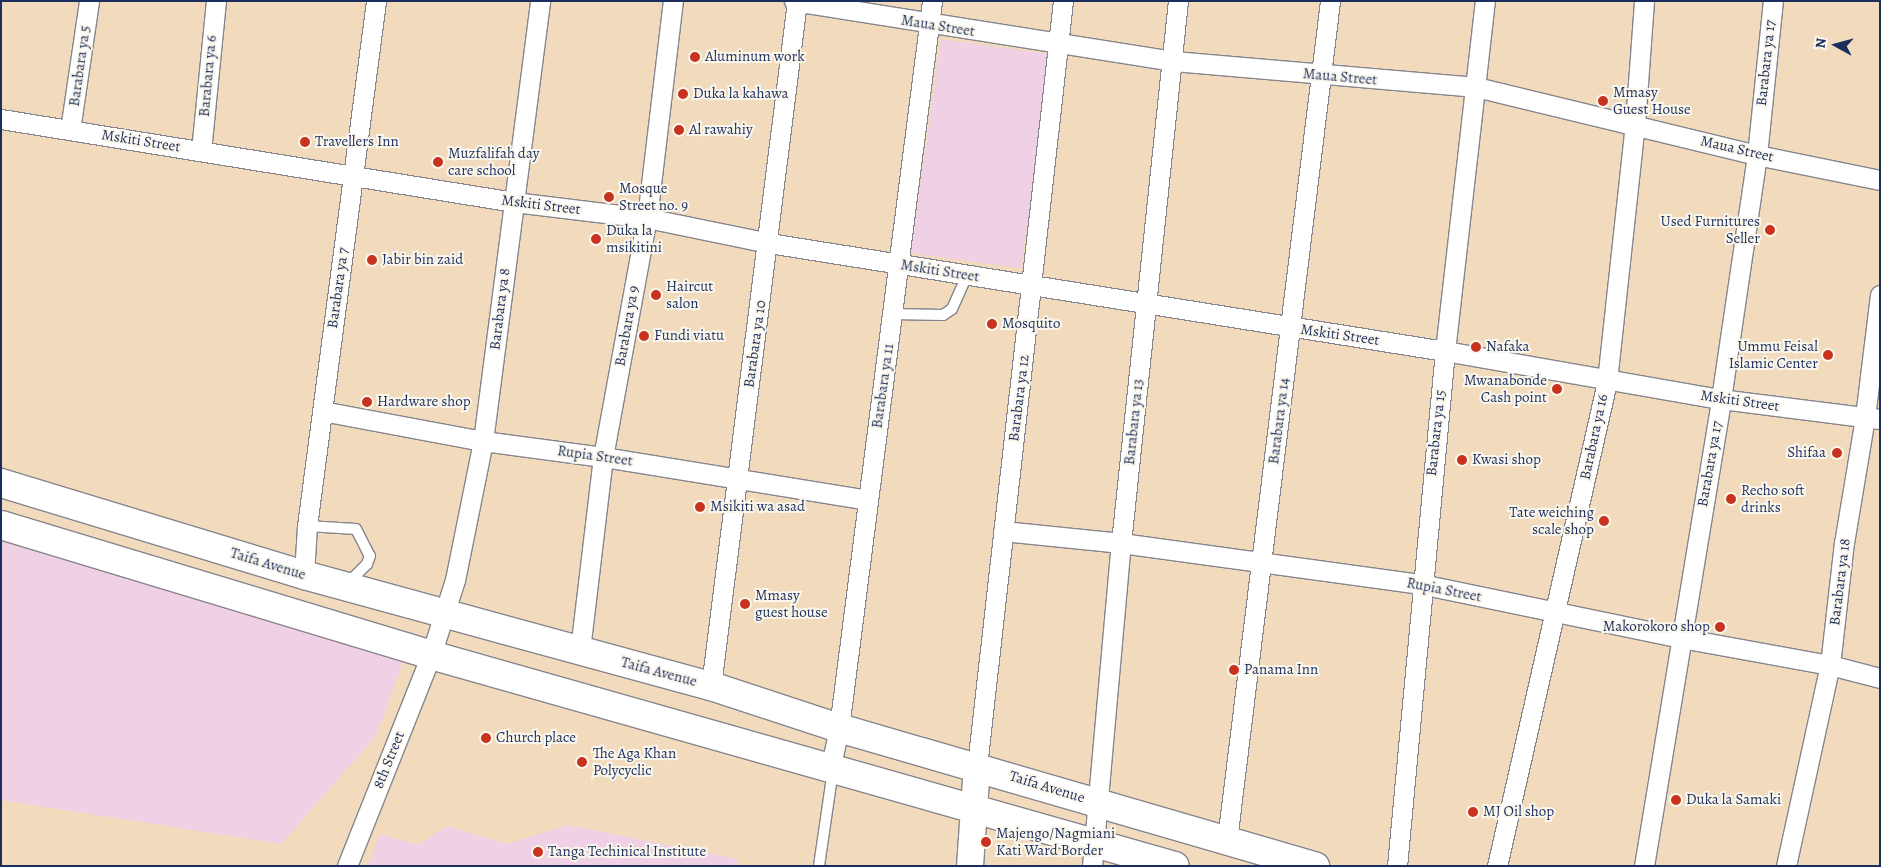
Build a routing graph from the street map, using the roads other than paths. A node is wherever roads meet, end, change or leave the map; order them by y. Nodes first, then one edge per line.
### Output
1 (89, 1) edge
2 (216, 1) edge
3 (376, 1) edge
4 (540, 1) edge
5 (673, 1) edge
6 (796, 1) edge
7 (932, 1) edge
8 (1063, 1) edge
9 (1178, 1) edge
10 (1330, 1) edge
11 (1485, 1) edge
12 (1644, 1) edge
13 (1773, 1) edge
14 (930, 24) junction
15 (1060, 46) junction
16 (1174, 62) junction
17 (1321, 76) junction
18 (1476, 87) junction
19 (1, 119) edge
20 (1635, 124) junction
21 (70, 130) junction
22 (201, 151) junction
23 (1756, 154) junction
24 (353, 176) junction
25 (1880, 180) edge
26 (514, 202) junction
27 (647, 218) junction
28 (769, 243) junction
29 (899, 265) junction
30 (967, 276) junction
31 (1032, 286) junction
32 (1880, 295) edge
33 (1147, 305) junction
34 (893, 314) junction
35 (1290, 328) junction
36 (1445, 351) junction
37 (1607, 381) junction
38 (1721, 399) junction
39 (322, 411) junction
40 (1873, 418) edge
41 (483, 441) junction
42 (604, 457) junction
43 (735, 479) junction
44 (1, 483) edge
45 (46, 497) junction
46 (868, 500) junction
47 (1, 525) edge
48 (307, 526) junction
49 (1003, 532) junction
50 (36, 536) junction
51 (1121, 543) junction
52 (1262, 562) junction
53 (304, 574) junction
54 (1421, 584) junction
55 (345, 585) junction
56 (1556, 612) junction
57 (446, 614) junction
58 (1681, 638) junction
59 (580, 650) junction
60 (431, 655) junction
61 (1830, 665) junction
62 (1880, 678) edge
63 (711, 686) junction
64 (839, 728) junction
65 (977, 766) junction
66 (831, 769) junction
67 (1100, 803) junction
68 (973, 811) junction
69 (1228, 840) junction
70 (1094, 855) edge
71 (347, 866) edge
72 (819, 866) edge
73 (970, 866) edge
74 (1175, 866) edge
75 (1315, 866) edge
76 (1397, 866) edge
77 (1497, 866) edge
78 (1644, 866) edge
79 (1786, 866) edge

1 - 21 street, Barabara ya 5
2 - 22 street, Barabara ya 6
3 - 24 street, Barabara ya 7
4 - 26 street, Barabara ya 8
5 - 27 street, Barabara ya 9
6 - 14 street, Maua Street
6 - 28 street, Barabara ya 10
7 - 14 street, Barabara ya 11
8 - 15 street, Barabara ya 12
9 - 16 street, Barabara ya 13
10 - 17 street, Barabara ya 14
11 - 18 street, Barabara ya 15
12 - 20 street, Barabara ya 16
13 - 23 street, Barabara ya 17
14 - 15 street, Maua Street
14 - 29 street, Barabara ya 11
15 - 16 street, Maua Street
15 - 31 street, Barabara ya 12
16 - 17 street, Maua Street
16 - 33 street, Barabara ya 13
17 - 18 street, Maua Street
17 - 35 street, Barabara ya 14
18 - 20 street, Maua Street
18 - 36 street, Barabara ya 15
19 - 21 street, Mskiti Street
20 - 23 street, Maua Street
20 - 37 street, Barabara ya 16
21 - 22 street, Mskiti Street
22 - 24 street, Mskiti Street
23 - 25 street, Maua Street
23 - 38 street, Barabara ya 17
24 - 26 street, Mskiti Street
24 - 39 street, Barabara ya 7
26 - 27 street, Mskiti Street
26 - 41 street, Barabara ya 8
27 - 28 street, Mskiti Street
27 - 42 street, Barabara ya 9
28 - 29 street, Mskiti Street
28 - 43 street, Barabara ya 10
29 - 30 street, Mskiti Street
29 - 34 street, Barabara ya 11
30 - 31 street, Mskiti Street
30 - 34 lane
31 - 33 street, Mskiti Street
31 - 49 street, Barabara ya 12
32 - 40 street, Barabara ya 18
33 - 35 street, Mskiti Street
33 - 51 street, Barabara ya 13
34 - 46 street, Barabara ya 11
35 - 36 street, Mskiti Street
35 - 52 street, Barabara ya 14
36 - 37 street, Mskiti Street
36 - 54 street, Barabara ya 15
37 - 38 street, Mskiti Street
37 - 56 street, Barabara ya 16
38 - 40 street, Mskiti Street
38 - 58 street, Barabara ya 17
39 - 41 street, Rupia Street
39 - 48 street, Barabara ya 7
40 - 61 street, Barabara ya 18
41 - 42 street, Rupia Street
41 - 57 street, Barabara ya 8
42 - 43 street, Rupia Street
42 - 59 street, Barabara ya 9
43 - 46 street, Rupia Street
43 - 63 street, Barabara ya 10
44 - 45 main road, Taifa Avenue
45 - 50 main road
45 - 53 main road, Taifa Avenue
46 - 64 street, Barabara ya 11
47 - 50 main road
48 - 53 street, Barabara ya 7
48 - 55 lane
49 - 51 street, Rupia Street
49 - 65 street, Barabara ya 12
50 - 60 main road
51 - 52 street, Rupia Street
51 - 67 street, Barabara ya 13
52 - 54 street, Rupia Street
52 - 69 street, Barabara ya 14
53 - 55 main road, Taifa Avenue
54 - 56 street, Rupia Street
54 - 76 street, Barabara ya 15
55 - 57 main road, Taifa Avenue
56 - 58 street, Rupia Street
56 - 77 street, Barabara ya 16
57 - 59 main road, Taifa Avenue
57 - 60 street, 8th Street
58 - 61 street, Rupia Street
58 - 78 street, Barabara ya 17
59 - 63 main road, Taifa Avenue
60 - 66 main road
60 - 71 street, 8th Street
61 - 62 street, Rupia Street
61 - 79 street, Barabara ya 18
63 - 64 main road, Taifa Avenue
64 - 65 main road, Taifa Avenue
64 - 66 street, Barabara ya 11
65 - 67 main road, Taifa Avenue
65 - 68 street
66 - 68 main road
66 - 72 lane
67 - 69 main road, Taifa Avenue
67 - 70 street, Barabara ya 13
68 - 70 main road
68 - 73 street
69 - 75 main road, Taifa Avenue
70 - 74 main road

